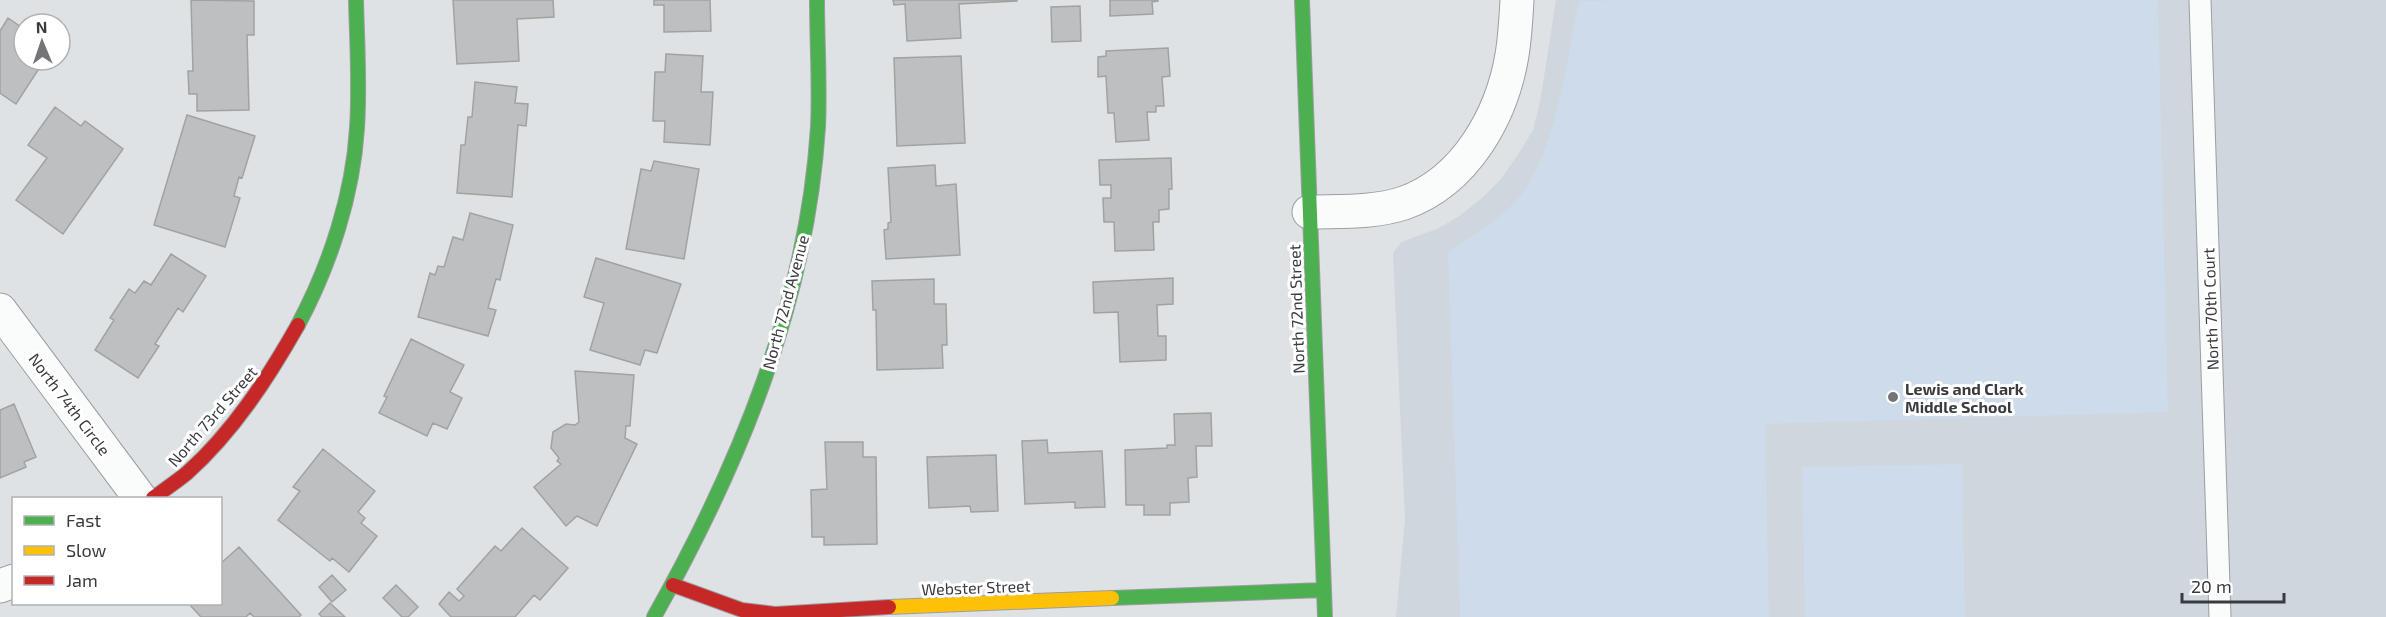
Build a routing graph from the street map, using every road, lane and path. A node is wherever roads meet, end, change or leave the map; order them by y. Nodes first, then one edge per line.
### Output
1 (356, 0) edge
2 (817, 0) edge
3 (1302, 0) edge
4 (1517, 0) edge
5 (2200, 0) edge
6 (1309, 212) junction
7 (0, 310) edge
8 (139, 497) edge
9 (154, 497) edge
10 (673, 585) junction
11 (1323, 590) junction
12 (833, 613) edge
13 (654, 617) edge
14 (1325, 617) edge
15 (2220, 617) edge

1 - 9 street, North 73rd Street
2 - 10 street, North 72nd Avenue
3 - 6 street, North 72nd Street
4 - 6 street
5 - 15 lane, North 70th Court
6 - 11 street, North 72nd Street
7 - 8 street, North 74th Circle
10 - 12 street, Webster Street
10 - 13 street
11 - 12 street, Webster Street
11 - 14 street, North 72nd Street

